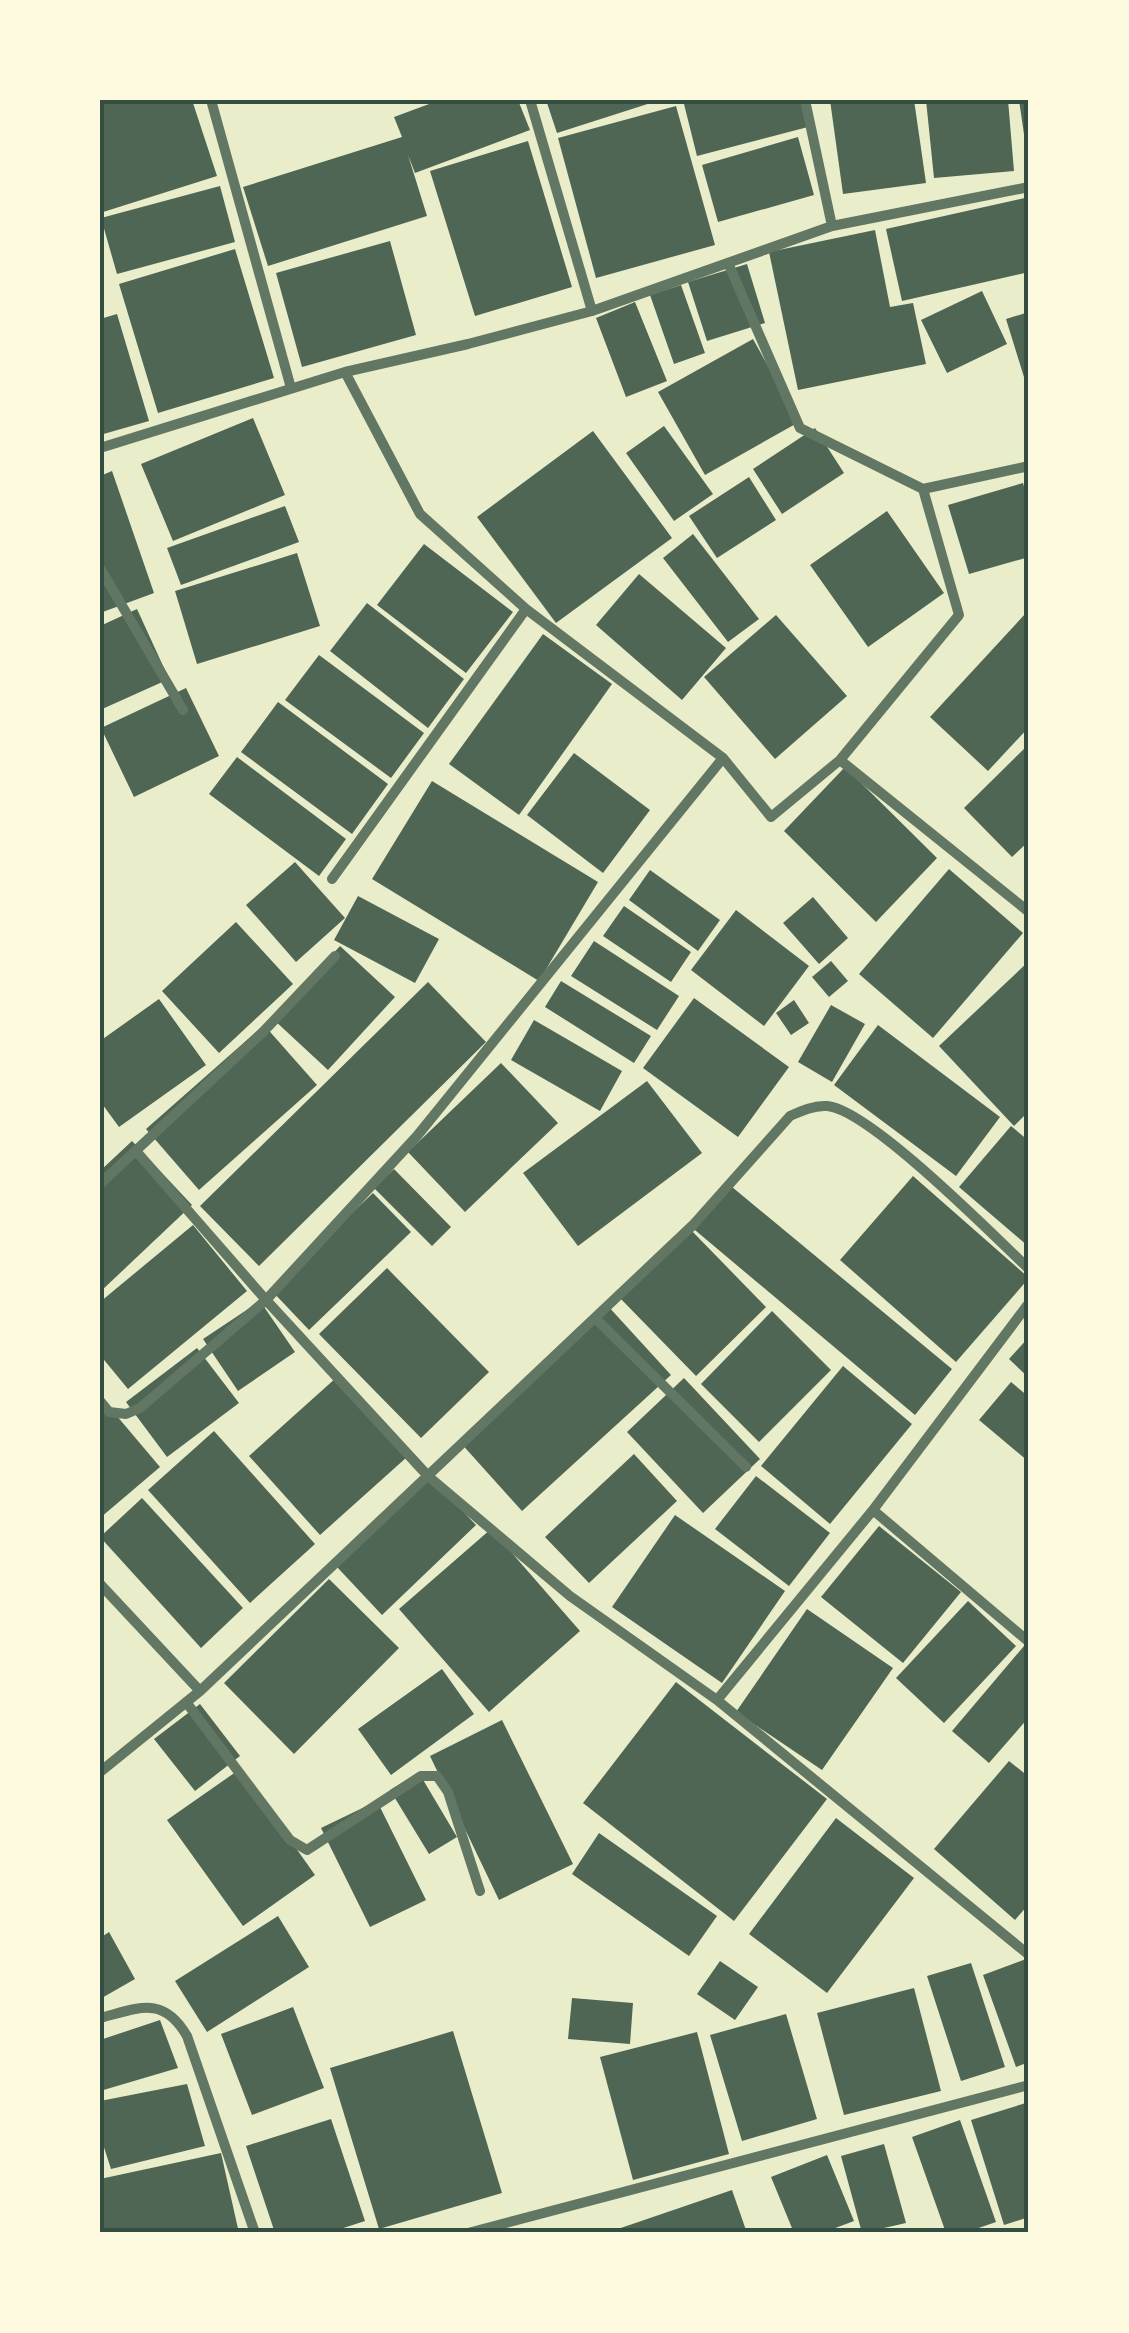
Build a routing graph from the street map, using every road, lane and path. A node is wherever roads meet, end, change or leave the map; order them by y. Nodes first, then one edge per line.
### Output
1 (210, 100) edge
2 (530, 100) edge
3 (804, 100) edge
4 (1029, 187) edge
5 (832, 226) junction
6 (728, 263) junction
7 (592, 311) junction
8 (344, 372) junction
9 (291, 388) junction
10 (100, 448) edge
11 (1029, 466) edge
12 (924, 489) junction
13 (100, 568) edge
14 (526, 609) junction
15 (183, 710) dead end
16 (722, 758) junction
17 (840, 760) junction
18 (332, 878) dead end
19 (1029, 912) edge
20 (335, 956) dead end
21 (136, 1151) junction
22 (100, 1184) edge
23 (1029, 1269) edge
24 (266, 1300) junction
25 (1029, 1303) edge
26 (595, 1318) junction
27 (100, 1400) edge
28 (746, 1467) dead end
29 (428, 1476) junction
30 (874, 1510) junction
31 (100, 1584) edge
32 (1029, 1642) edge
33 (200, 1692) junction
34 (717, 1700) junction
35 (186, 1702) junction
36 (100, 1772) edge
37 (480, 1891) dead end
38 (1029, 1955) edge
39 (100, 2018) edge
40 (1029, 2085) edge
41 (255, 2233) edge
42 (468, 2233) edge

1 - 9 street
2 - 7 street
3 - 5 street
4 - 5 street
5 - 6 street
6 - 7 street
6 - 12 street
7 - 8 street
8 - 9 street
8 - 14 street
9 - 10 street
11 - 12 street
12 - 17 street
13 - 15 street
14 - 16 street
14 - 18 street
16 - 17 street
16 - 24 street
17 - 19 street
20 - 21 street
21 - 22 street
21 - 24 street
23 - 26 street
24 - 27 street
24 - 29 street
25 - 30 street
26 - 28 street
26 - 29 street
29 - 33 street
29 - 34 street
30 - 32 street
30 - 34 street
31 - 33 street
33 - 35 street
34 - 38 street
35 - 36 street
35 - 37 street
39 - 41 street
40 - 42 street

